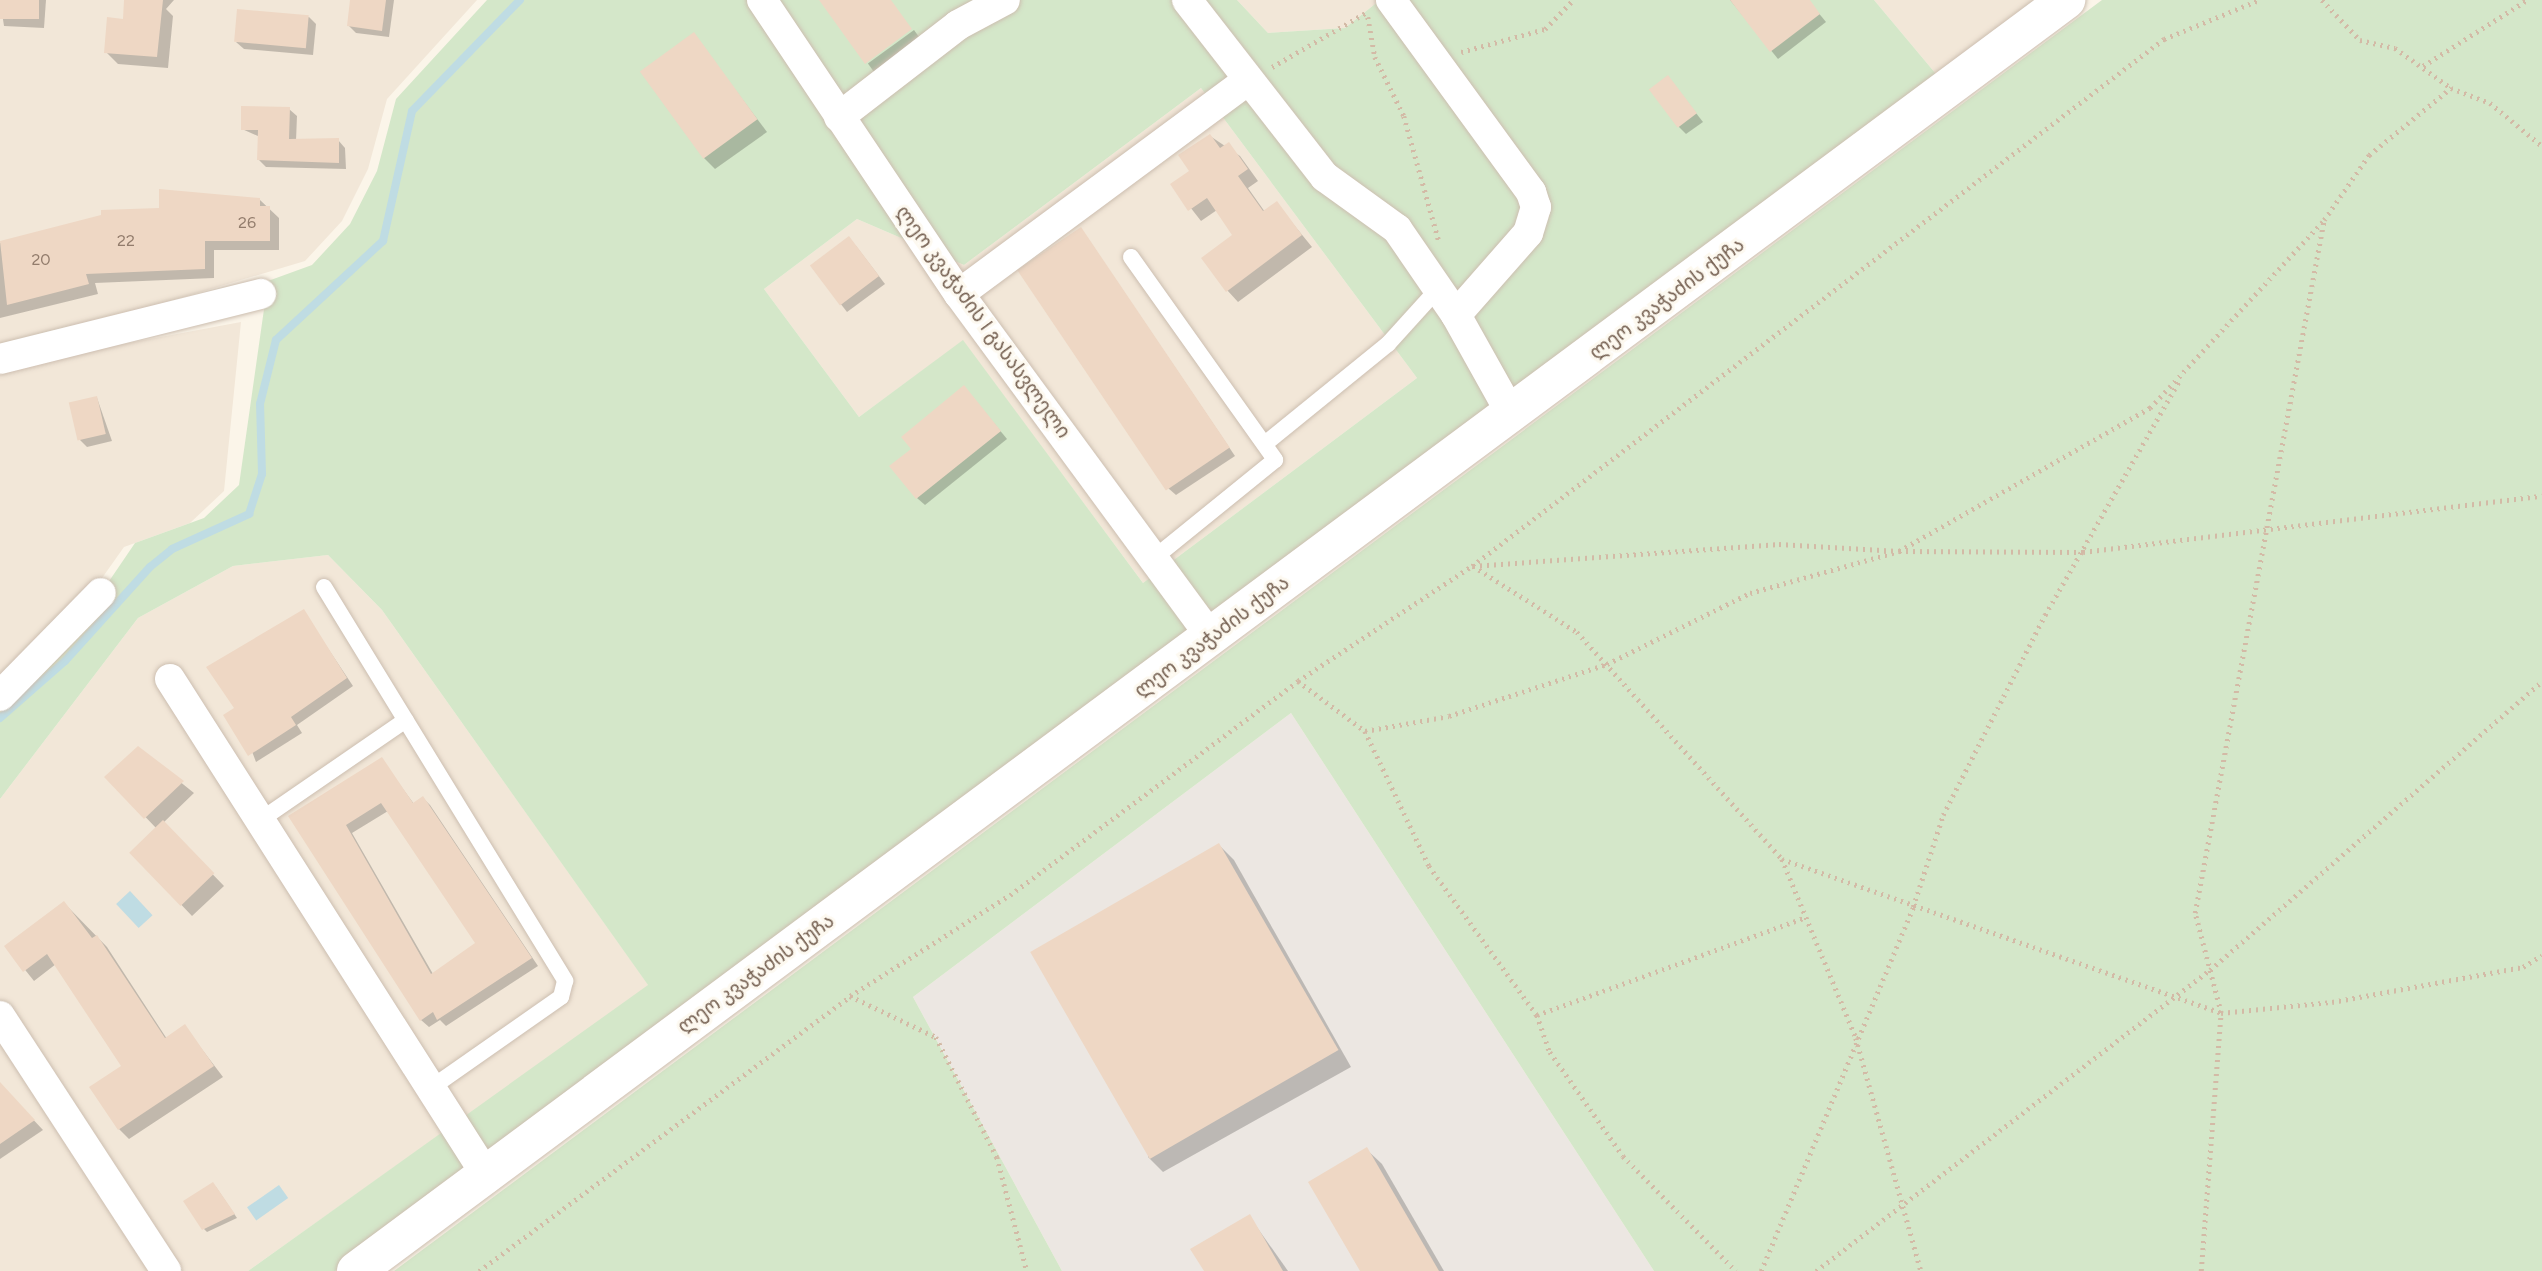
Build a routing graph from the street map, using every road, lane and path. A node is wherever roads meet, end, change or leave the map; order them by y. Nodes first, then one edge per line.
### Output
1 (762, 0) edge
2 (1005, 0) edge
3 (1187, 0) edge
4 (1573, 0) edge
5 (2066, 0) edge
6 (2259, 0) edge
7 (2322, 0) edge
8 (2527, 0) edge
9 (1379, 6) edge
10 (1436, 59) junction
11 (2423, 66) junction
12 (1247, 81) junction
13 (2451, 88) junction
14 (839, 117) junction
15 (2542, 146) edge
16 (2324, 220) junction
17 (1440, 255) dead end
18 (1131, 257) dead end
19 (1436, 291) junction
20 (959, 294) junction
21 (261, 295) dead end
22 (1456, 315) junction
23 (0, 359) edge
24 (2185, 370) junction
25 (1512, 415) junction
26 (1266, 443) junction
27 (2542, 496) edge
28 (2263, 530) junction
29 (1899, 551) junction
30 (2083, 552) junction
31 (1154, 558) junction
32 (1472, 566) junction
33 (324, 587) dead end
34 (101, 593) dead end
35 (1212, 638) junction
36 (1607, 664) junction
37 (170, 679) dead end
38 (1298, 681) junction
39 (2542, 681) edge
40 (0, 696) edge
41 (406, 720) junction
42 (1365, 732) junction
43 (259, 821) junction
44 (1782, 859) junction
45 (1913, 907) junction
46 (1804, 918) junction
47 (2542, 955) edge
48 (2210, 970) junction
49 (850, 996) junction
50 (2174, 997) junction
51 (2221, 1013) junction
52 (1537, 1014) junction
53 (0, 1016) edge
54 (1856, 1038) junction
55 (428, 1090) junction
56 (485, 1173) junction
57 (1901, 1207) junction
58 (166, 1271) edge
59 (356, 1271) edge
60 (480, 1271) edge
61 (1027, 1271) edge
62 (1736, 1271) edge
63 (1760, 1271) edge
64 (1816, 1271) edge
65 (1921, 1271) edge
66 (2201, 1271) edge

1 - 14 street, ლეო კვაჭაძის I გასასვლელი
2 - 14 street
3 - 12 street
4 - 10 path
5 - 25 main road, ლეო კვაჭაძის ქუჩა
6 - 32 path
7 - 11 path
8 - 11 path
9 - 10 street
9 - 12 path
9 - 17 path
10 - 22 street
11 - 13 path
12 - 19 street
12 - 20 street
13 - 15 path
13 - 16 path
14 - 20 street, ლეო კვაჭაძის I გასასვლელი
16 - 24 path
16 - 28 path
18 - 26 lane
19 - 22 street
19 - 26 lane
20 - 31 street, ლეო კვაჭაძის I გასასვლელი
21 - 23 street
22 - 25 street
24 - 29 path
24 - 30 path
25 - 35 main road, ლეო კვაჭაძის ქუჩა
26 - 31 lane
27 - 28 path
28 - 30 path
28 - 48 path
29 - 30 path
29 - 32 path
29 - 36 path
30 - 45 path
31 - 35 street, ლეო კვაჭაძის I გასასვლელი
32 - 36 path
32 - 38 path
33 - 41 lane
34 - 40 street
35 - 56 main road, ლეო კვაჭაძის ქუჩა
36 - 42 path
36 - 44 path
37 - 43 street
38 - 42 path
38 - 49 path
39 - 48 path
41 - 43 lane
41 - 55 lane
42 - 52 path
43 - 55 street
44 - 45 path
44 - 46 path
45 - 50 path
45 - 54 path
46 - 52 path
46 - 54 path
47 - 51 path
48 - 50 path
48 - 51 path
49 - 60 path
49 - 61 path
50 - 51 path
50 - 57 path
51 - 66 path
52 - 62 path
53 - 58 street
54 - 57 path
54 - 63 path
55 - 56 street
56 - 59 main road, ლეო კვაჭაძის ქუჩა
57 - 64 path
57 - 65 path

